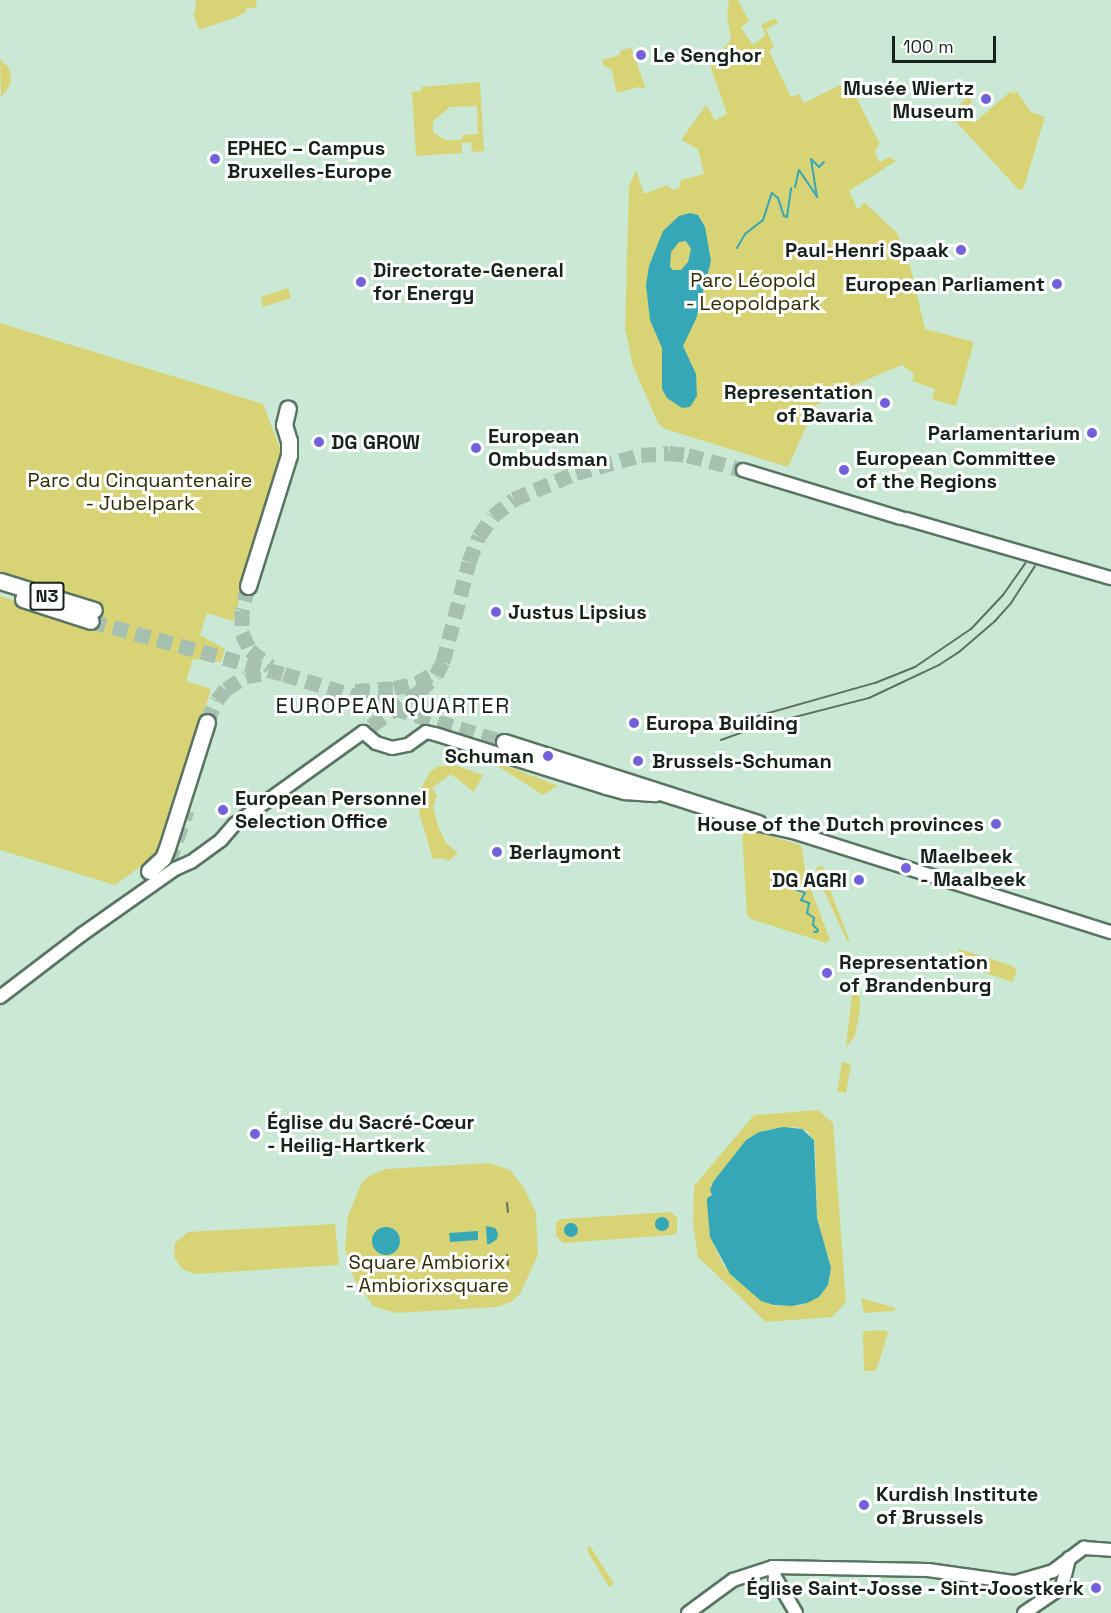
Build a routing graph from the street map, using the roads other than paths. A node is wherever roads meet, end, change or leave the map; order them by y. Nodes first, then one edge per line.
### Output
1 (288, 408) dead end
2 (743, 470) tunnel mouth
3 (1111, 578) edge
4 (0, 581) edge
5 (248, 586) tunnel mouth
6 (0, 592) edge
7 (504, 742) tunnel mouth
8 (187, 810) tunnel mouth
9 (758, 823) junction
10 (149, 872) dead end
11 (1111, 932) edge
12 (0, 997) edge
13 (1111, 1550) edge
14 (1069, 1558) junction
15 (773, 1567) junction
16 (688, 1613) edge
17 (796, 1613) edge
18 (1024, 1613) edge

1 - 5 highway
2 - 3 main road
4 - 6 highway, N3
7 - 9 highway
8 - 10 highway
9 - 11 main road
9 - 12 main road
13 - 14 main road
14 - 15 main road
14 - 18 main road
15 - 16 main road
15 - 17 main road

